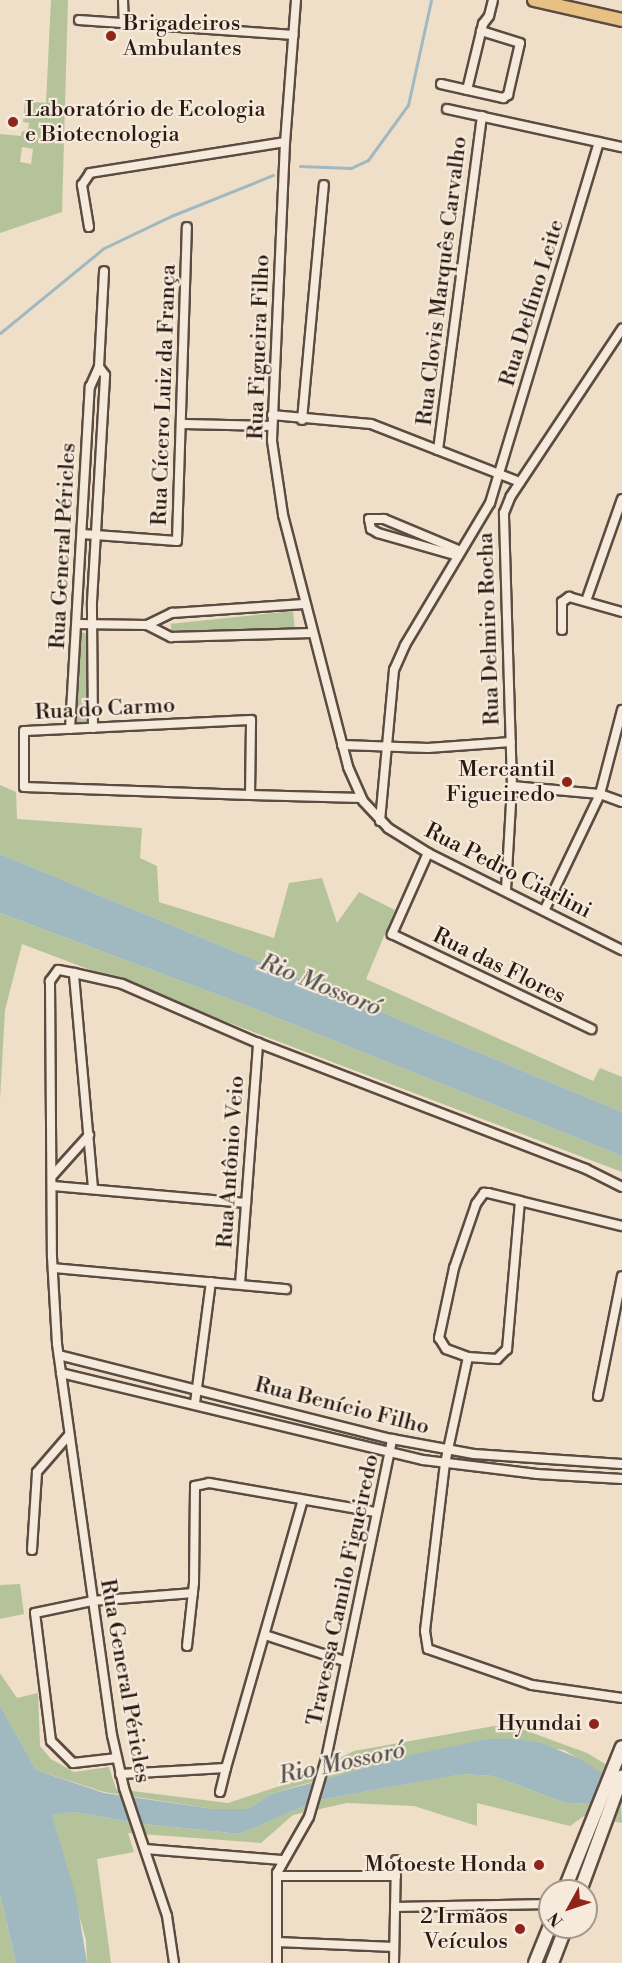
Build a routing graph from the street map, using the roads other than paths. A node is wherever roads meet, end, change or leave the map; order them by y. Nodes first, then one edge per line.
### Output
1 (123, 0) edge
2 (296, 0) edge
3 (493, 0) edge
4 (543, 1) edge
5 (489, 16) junction
6 (79, 20) dead end
7 (622, 20) edge
8 (124, 23) junction
9 (481, 31) junction
10 (493, 34) junction
11 (293, 35) junction
12 (441, 84) dead end
13 (467, 90) junction
14 (447, 109) dead end
15 (482, 116) junction
16 (285, 142) junction
17 (599, 142) junction
18 (622, 147) edge
19 (324, 185) dead end
20 (89, 227) dead end
21 (187, 227) dead end
22 (104, 271) dead end
23 (622, 329) edge
24 (99, 368) junction
25 (272, 415) junction
26 (302, 420) junction
27 (184, 424) junction
28 (272, 426) junction
29 (438, 450) junction
30 (500, 474) junction
31 (520, 482) junction
32 (622, 499) edge
33 (82, 534) junction
34 (95, 535) junction
35 (460, 554) junction
36 (586, 601) junction
37 (304, 604) junction
38 (622, 612) edge
39 (91, 623) junction
40 (77, 624) junction
41 (147, 625) junction
42 (562, 630) dead end
43 (312, 633) junction
44 (622, 710) edge
45 (93, 728) junction
46 (70, 729) junction
47 (511, 742) junction
48 (342, 746) junction
49 (386, 746) junction
50 (512, 786) junction
51 (600, 794) junction
52 (250, 795) junction
53 (361, 798) junction
54 (622, 802) edge
55 (380, 821) junction
56 (428, 853) junction
57 (506, 890) junction
58 (545, 909) junction
59 (622, 950) edge
60 (74, 973) junction
61 (591, 1029) dead end
62 (258, 1043) junction
63 (89, 1135) junction
64 (53, 1175) junction
65 (53, 1186) junction
66 (622, 1187) edge
67 (93, 1188) junction
68 (520, 1201) junction
69 (246, 1203) junction
70 (622, 1226) edge
71 (53, 1268) junction
72 (622, 1276) edge
73 (211, 1282) junction
74 (240, 1284) junction
75 (286, 1289) dead end
76 (59, 1354) junction
77 (468, 1357) junction
78 (61, 1373) junction
79 (196, 1389) junction
80 (598, 1396) dead end
81 (195, 1403) junction
82 (69, 1435) junction
83 (392, 1439) junction
84 (448, 1449) junction
85 (389, 1452) junction
86 (520, 1458) junction
87 (445, 1463) junction
88 (622, 1464) edge
89 (519, 1472) junction
90 (622, 1479) edge
91 (303, 1500) junction
92 (375, 1512) junction
93 (32, 1551) dead end
94 (193, 1593) junction
95 (92, 1601) junction
96 (265, 1635) junction
97 (187, 1646) dead end
98 (344, 1661) junction
99 (622, 1698) edge
100 (620, 1754) edge
101 (117, 1758) junction
102 (226, 1768) junction
103 (120, 1774) junction
104 (622, 1776) edge
105 (219, 1792) dead end
106 (600, 1821) junction
107 (145, 1849) junction
108 (282, 1860) junction
109 (396, 1860) dead end
110 (277, 1876) junction
111 (396, 1876) junction
112 (570, 1879) edge
113 (583, 1879) edge
114 (538, 1904) edge
115 (395, 1907) junction
116 (545, 1939) edge
117 (561, 1939) edge
118 (277, 1942) junction
119 (394, 1947) junction
120 (174, 1963) edge
121 (277, 1963) edge
122 (394, 1963) edge
123 (536, 1963) edge
124 (552, 1963) edge

1 - 8 street
2 - 11 street, Rua Figueira Filho
3 - 5 street
4 - 7 main road
5 - 9 street
5 - 10 street
6 - 8 street
8 - 11 street
9 - 10 street
9 - 13 street
10 - 13 street
11 - 16 street, Rua Figueira Filho
12 - 13 street
14 - 15 street
15 - 17 street
15 - 29 street, Rua Clovis Marquês Carvalho
16 - 20 street
16 - 25 street, Rua Figueira Filho
17 - 18 street
17 - 30 street, Rua Delfino Leite
19 - 26 street, Rua Figueira Filho
21 - 27 street, Rua Cícero Luiz da França
22 - 24 street, Rua General Péricles
23 - 31 street, Rua Delmiro Rocha
24 - 33 street, Rua General Péricles
24 - 34 street, Rua General Péricles
25 - 26 street
25 - 28 street, Rua Figueira Filho
26 - 29 street
27 - 28 street
27 - 34 street, Rua Cícero Luiz da França
28 - 37 street, Rua Figueira Filho
29 - 30 street
30 - 31 street
30 - 35 street, Rua Delfino Leite
31 - 47 street, Rua Delmiro Rocha
32 - 36 street
33 - 34 street, Rua Cícero Luiz da França
33 - 40 street, Rua General Péricles
34 - 39 street, Rua General Péricles
35 - 35 street
35 - 49 street, Rua Delfino Leite
36 - 38 street
36 - 42 street
37 - 41 street
37 - 43 street, Rua Figueira Filho
39 - 40 street
39 - 41 street
39 - 45 street, Rua General Péricles
40 - 46 street, Rua General Péricles
41 - 43 street
43 - 48 street, Rua Figueira Filho
44 - 51 street
45 - 46 street, Rua do Carmo
45 - 52 street, Rua do Carmo
46 - 52 street, Rua do Carmo
47 - 49 street
47 - 50 street, Rua Delmiro Rocha
48 - 49 street
48 - 53 street, Rua Figueira Filho
49 - 55 street, Rua Delfino Leite
50 - 51 street
50 - 57 street, Rua Delmiro Rocha
51 - 54 street
51 - 58 street
52 - 53 street, Rua do Carmo
53 - 55 street, Rua Figueira Filho
55 - 56 street, Rua Pedro Ciarlini
56 - 57 street, Rua Pedro Ciarlini
56 - 61 street, Rua das Flores
57 - 58 street, Rua Pedro Ciarlini
58 - 59 street, Rua Pedro Ciarlini
60 - 62 street
60 - 63 street
60 - 64 street, Rua General Péricles
62 - 66 street
62 - 69 street, Rua Antônio Veio
63 - 64 street
63 - 67 street
64 - 65 street, Rua General Péricles
65 - 67 street
65 - 71 street, Rua General Péricles
67 - 69 street
68 - 70 street
68 - 77 street
68 - 77 street
69 - 74 street, Rua Antônio Veio
71 - 73 street
71 - 76 street, Rua General Péricles
72 - 80 street
73 - 74 street
73 - 79 street
74 - 75 street
76 - 78 street, Rua General Péricles
76 - 79 street, Rua Benício Filho
77 - 84 street
78 - 81 street, Rua Benício Filho
78 - 82 street, Rua General Péricles
79 - 81 street
79 - 83 street, Rua Benício Filho
81 - 85 street, Rua Benício Filho
82 - 93 street
82 - 95 street, Rua General Péricles
83 - 84 street, Rua Benício Filho
83 - 85 street, Travessa Camilo Figueiredo
84 - 86 street, Rua Benício Filho
84 - 87 street
85 - 87 street, Rua Benício Filho
85 - 92 street, Travessa Camilo Figueiredo
86 - 88 street, Rua Benício Filho
86 - 89 street
87 - 89 street, Rua Benício Filho
87 - 99 street
89 - 90 street, Rua Benício Filho
91 - 92 street
91 - 94 street
91 - 96 street
92 - 98 street, Travessa Camilo Figueiredo
94 - 95 street
94 - 97 street
95 - 101 street, Rua General Péricles
95 - 101 street
96 - 98 street
96 - 102 street
98 - 108 street, Travessa Camilo Figueiredo
100 - 106 main road
101 - 103 street, Rua General Péricles
102 - 103 street
102 - 105 street
103 - 107 street, Rua General Péricles
104 - 106 main road
106 - 112 main road
106 - 113 main road
107 - 108 street
107 - 120 street, Rua General Péricles
108 - 110 street, Travessa Camilo Figueiredo
109 - 111 street
110 - 111 street
110 - 118 street, Travessa Camilo Figueiredo
111 - 115 street
114 - 115 street
115 - 119 street
116 - 123 main road
117 - 124 main road
118 - 119 street
118 - 121 street, Travessa Camilo Figueiredo
119 - 122 street

